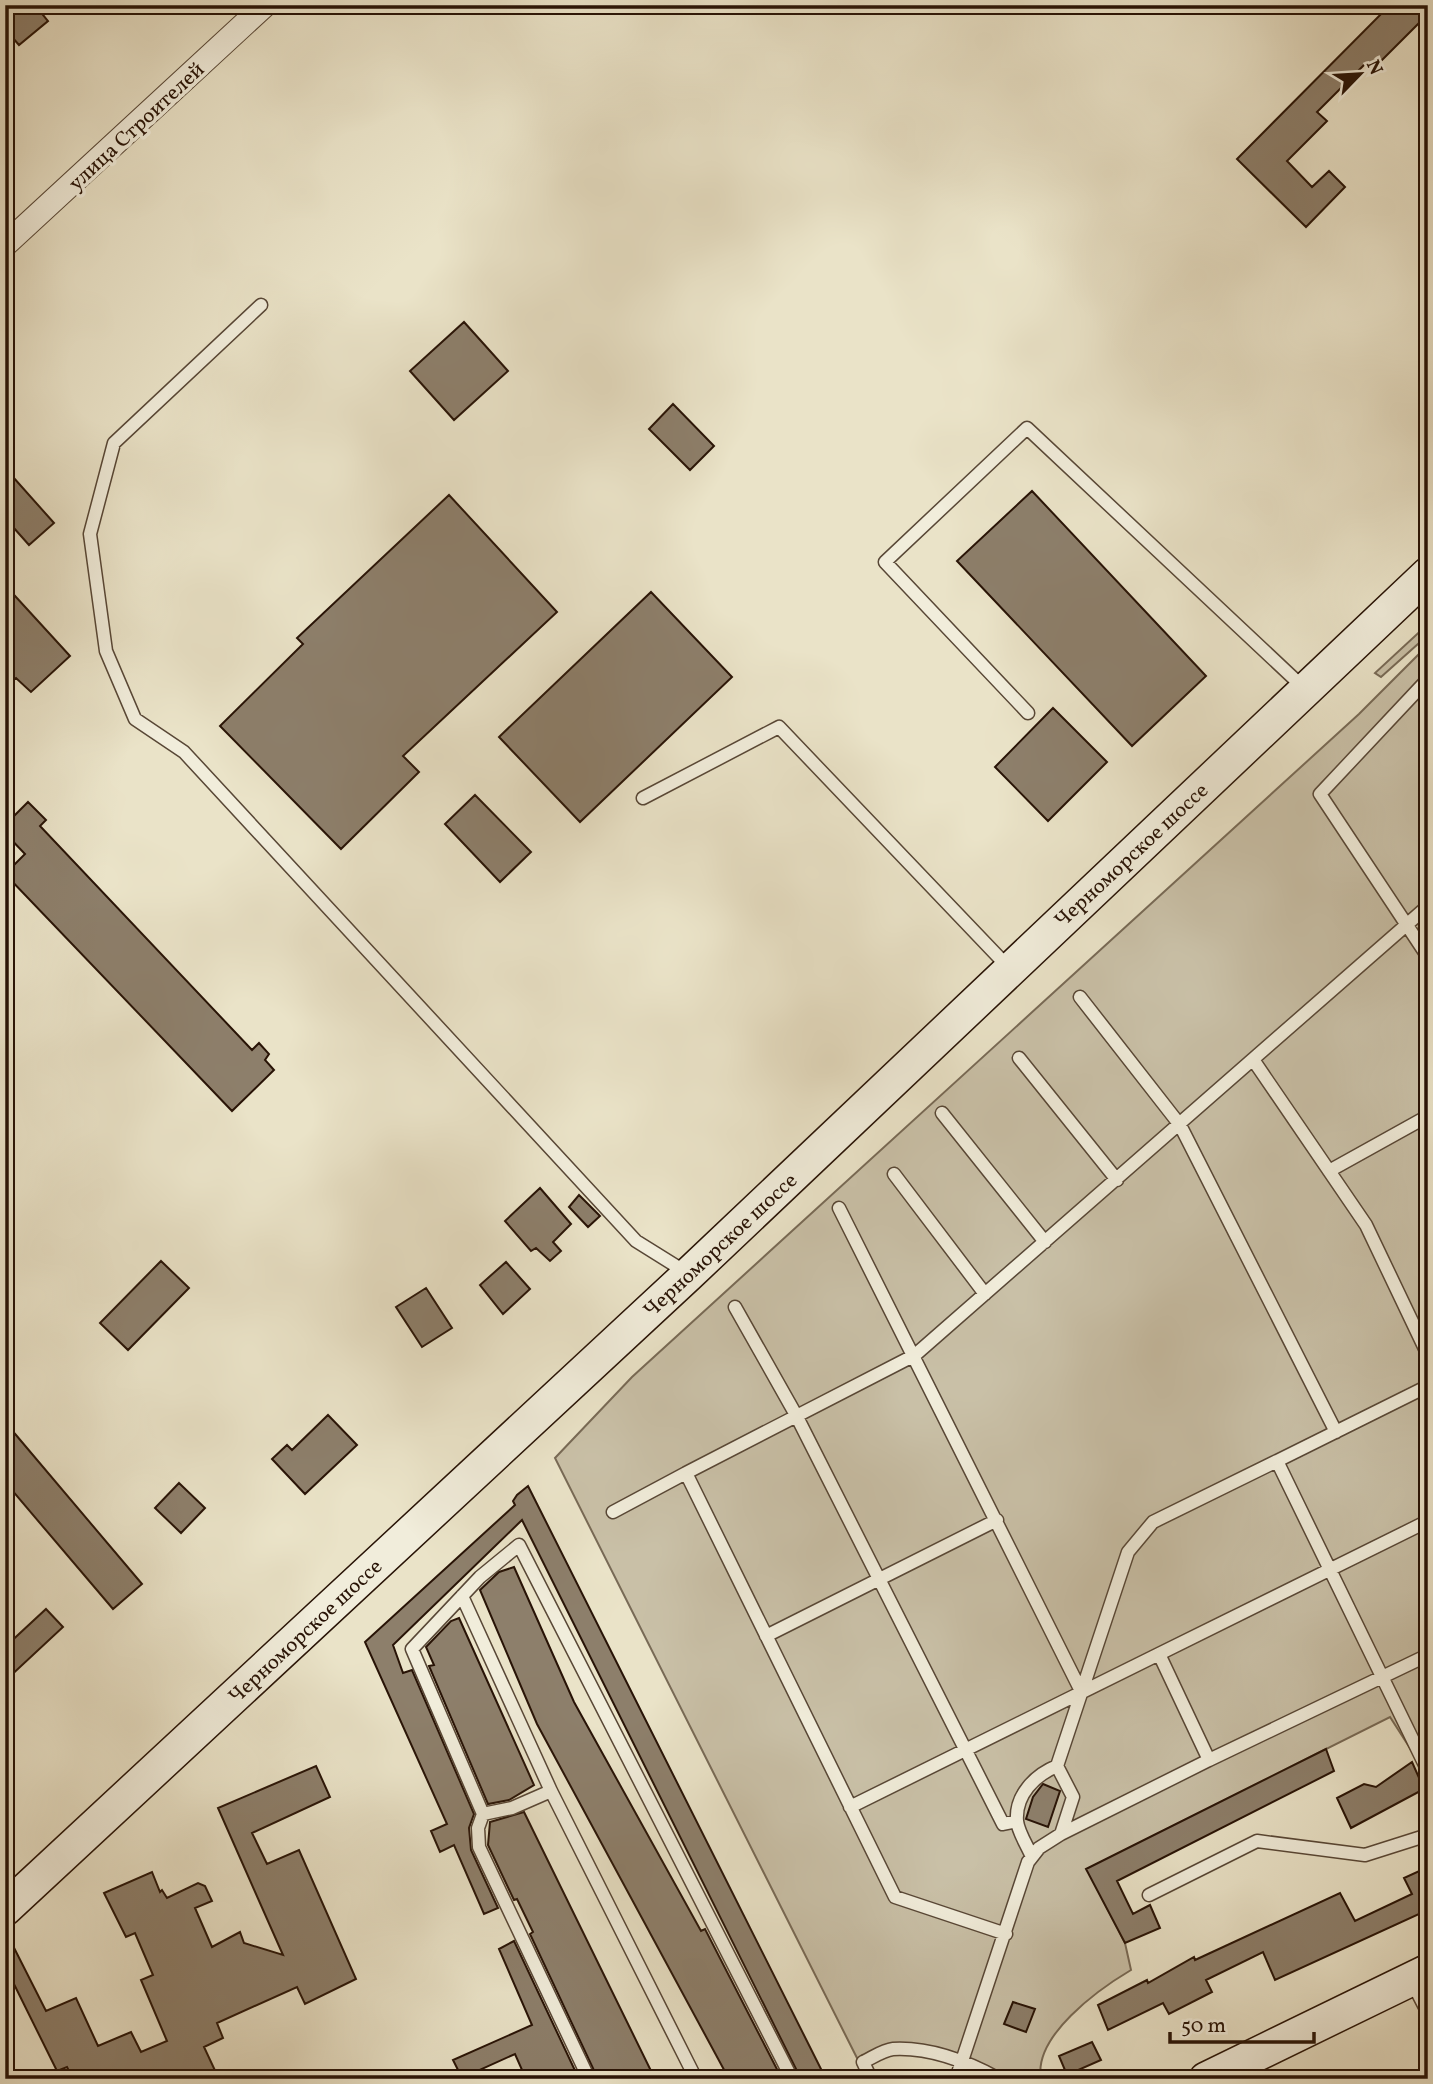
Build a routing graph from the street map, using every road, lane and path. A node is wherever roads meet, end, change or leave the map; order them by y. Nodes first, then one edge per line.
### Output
1 (265, 5) edge
2 (5, 245) edge
3 (261, 305) dead end
4 (1428, 574) edge
5 (1428, 679) edge
6 (1306, 689) junction
7 (1028, 713) dead end
8 (643, 798) dead end
9 (1428, 905) edge
10 (1407, 924) junction
11 (1428, 957) edge
12 (1011, 969) junction
13 (1080, 997) dead end
14 (1019, 1058) dead end
15 (1254, 1061) junction
16 (942, 1113) dead end
17 (1428, 1116) edge
18 (1180, 1125) junction
19 (1329, 1171) junction
20 (894, 1174) dead end
21 (1117, 1180) junction
22 (839, 1208) dead end
23 (1045, 1242) junction
24 (689, 1274) junction
25 (985, 1294) junction
26 (735, 1307) dead end
27 (915, 1355) junction
28 (1428, 1355) edge
29 (1428, 1386) edge
30 (796, 1415) junction
31 (1336, 1432) junction
32 (1277, 1461) junction
33 (686, 1473) junction
34 (613, 1511) dead end
35 (997, 1520) junction
36 (1428, 1521) edge
37 (1329, 1570) junction
38 (879, 1579) junction
39 (462, 1596) junction
40 (766, 1636) junction
41 (1160, 1654) junction
42 (1428, 1655) edge
43 (1381, 1678) junction
44 (1081, 1691) junction
45 (965, 1748) junction
46 (1209, 1760) junction
47 (1057, 1766) junction
48 (1428, 1771) edge
49 (551, 1791) junction
50 (850, 1807) junction
51 (483, 1814) junction
52 (1017, 1821) junction
53 (1061, 1834) junction
54 (1428, 1835) edge
55 (1032, 1857) junction
56 (1149, 1895) dead end
57 (5, 1909) edge
58 (1006, 1934) junction
59 (1419, 1975) edge
60 (1428, 2013) edge
61 (962, 2062) junction
62 (589, 2079) edge
63 (696, 2079) edge
64 (792, 2079) edge
65 (871, 2079) edge
66 (956, 2079) edge
67 (999, 2079) edge
68 (1206, 2079) edge

1 - 2 street, улица Строителей
3 - 24 lane
4 - 6 main road, Черноморское шоссе
5 - 10 lane
6 - 7 lane
6 - 12 main road, Черноморское шоссе
8 - 12 lane
9 - 10 lane
10 - 11 lane
10 - 15 lane
12 - 24 main road, Черноморское шоссе
13 - 18 lane
14 - 21 lane
15 - 18 lane
15 - 19 lane
16 - 23 lane
17 - 19 lane
18 - 21 lane
18 - 31 lane
19 - 28 lane
20 - 25 lane
21 - 23 lane
22 - 27 lane
23 - 25 lane
24 - 57 main road, Черноморское шоссе
25 - 27 lane
26 - 30 lane
27 - 30 lane
27 - 35 lane
29 - 31 lane
30 - 33 lane
30 - 38 lane
31 - 32 lane
32 - 37 lane
32 - 44 lane
33 - 34 lane
33 - 40 lane
35 - 38 lane
35 - 44 lane
36 - 37 lane
37 - 41 lane
37 - 43 lane
38 - 40 lane
38 - 45 lane
39 - 49 lane
39 - 51 lane
39 - 64 lane
40 - 50 lane
41 - 44 lane
41 - 46 lane
42 - 43 lane
43 - 46 lane
43 - 48 lane
44 - 45 lane
44 - 47 lane
45 - 50 lane
45 - 52 lane
46 - 53 lane
47 - 52 lane
47 - 53 lane
49 - 51 lane
49 - 63 lane
50 - 58 lane
51 - 62 lane
52 - 55 lane
53 - 55 lane
54 - 56 lane
55 - 58 lane
58 - 61 lane
59 - 60 lane
59 - 68 main road
61 - 65 lane
61 - 66 lane
61 - 67 lane

